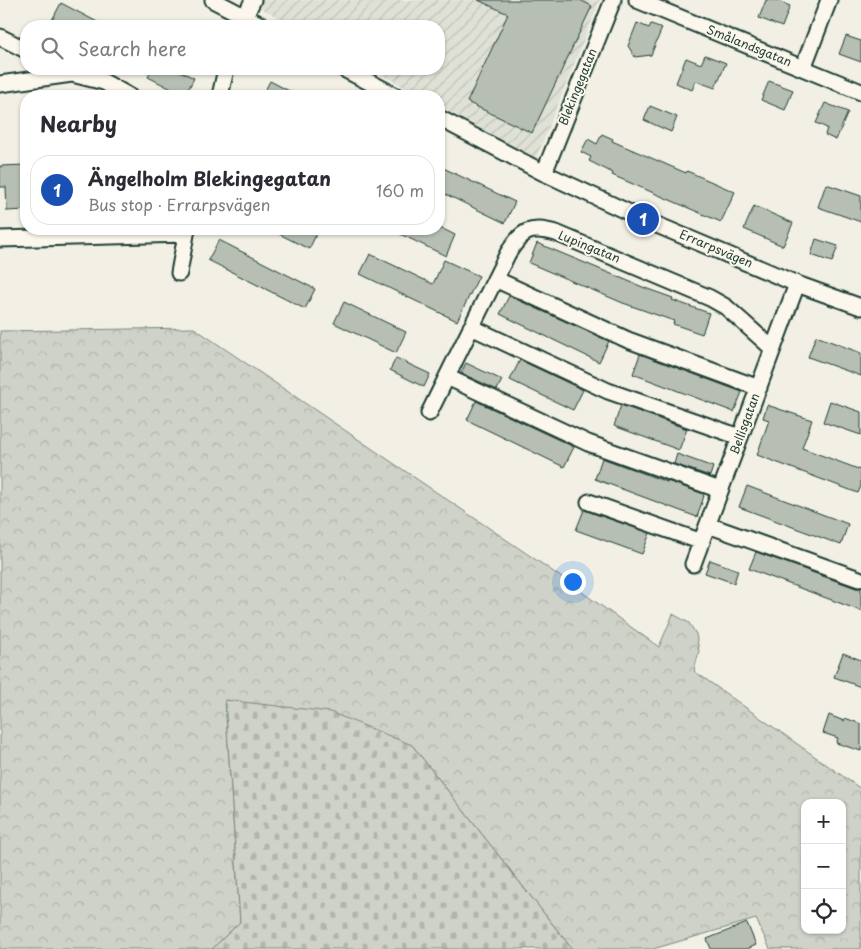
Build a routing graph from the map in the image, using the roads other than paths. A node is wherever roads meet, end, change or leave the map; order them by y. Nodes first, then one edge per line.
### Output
1 (213, 0) edge
2 (252, 0) edge
3 (612, 0) edge
4 (637, 0) edge
5 (829, 0) edge
6 (241, 20) edge
7 (242, 20) edge
8 (0, 37) edge
9 (20, 47) edge
10 (803, 68) junction
11 (33, 75) edge
12 (76, 75) edge
13 (225, 75) edge
14 (356, 75) edge
15 (0, 84) edge
16 (118, 90) edge
17 (221, 90) edge
18 (384, 90) edge
19 (861, 92) edge
20 (445, 121) edge
21 (544, 174) junction
22 (106, 235) edge
23 (185, 235) edge
24 (0, 239) edge
25 (179, 273) dead end
26 (495, 279) junction
27 (797, 284) junction
28 (861, 307) edge
29 (471, 327) junction
30 (773, 349) junction
31 (446, 377) junction
32 (759, 388) junction
33 (428, 413) dead end
34 (740, 437) junction
35 (720, 490) junction
36 (589, 502) dead end
37 (708, 525) junction
38 (702, 542) junction
39 (693, 564) dead end
40 (859, 580) dead end

1 - 6 street
2 - 7 street
3 - 21 street, Blekingegatan
4 - 10 street, Smålandsgatan
5 - 10 street
8 - 9 street
10 - 19 street, Smålandsgatan
11 - 15 street
12 - 16 street
13 - 17 street
14 - 18 street
20 - 21 street, Errarpsvägen
21 - 27 street, Errarpsvägen
22 - 24 street
23 - 25 street
26 - 29 street, Lupingatan
26 - 30 street, Lupingatan
26 - 32 street
27 - 28 street, Errarpsvägen
27 - 30 street, Bellisgatan
29 - 31 street, Lupingatan
29 - 34 street
30 - 32 street, Bellisgatan
31 - 33 street, Lupingatan
31 - 35 street
32 - 34 street, Bellisgatan
34 - 35 street, Bellisgatan
35 - 37 street, Bellisgatan
36 - 38 street
37 - 38 street, Bellisgatan
37 - 40 street
38 - 39 street, Bellisgatan

